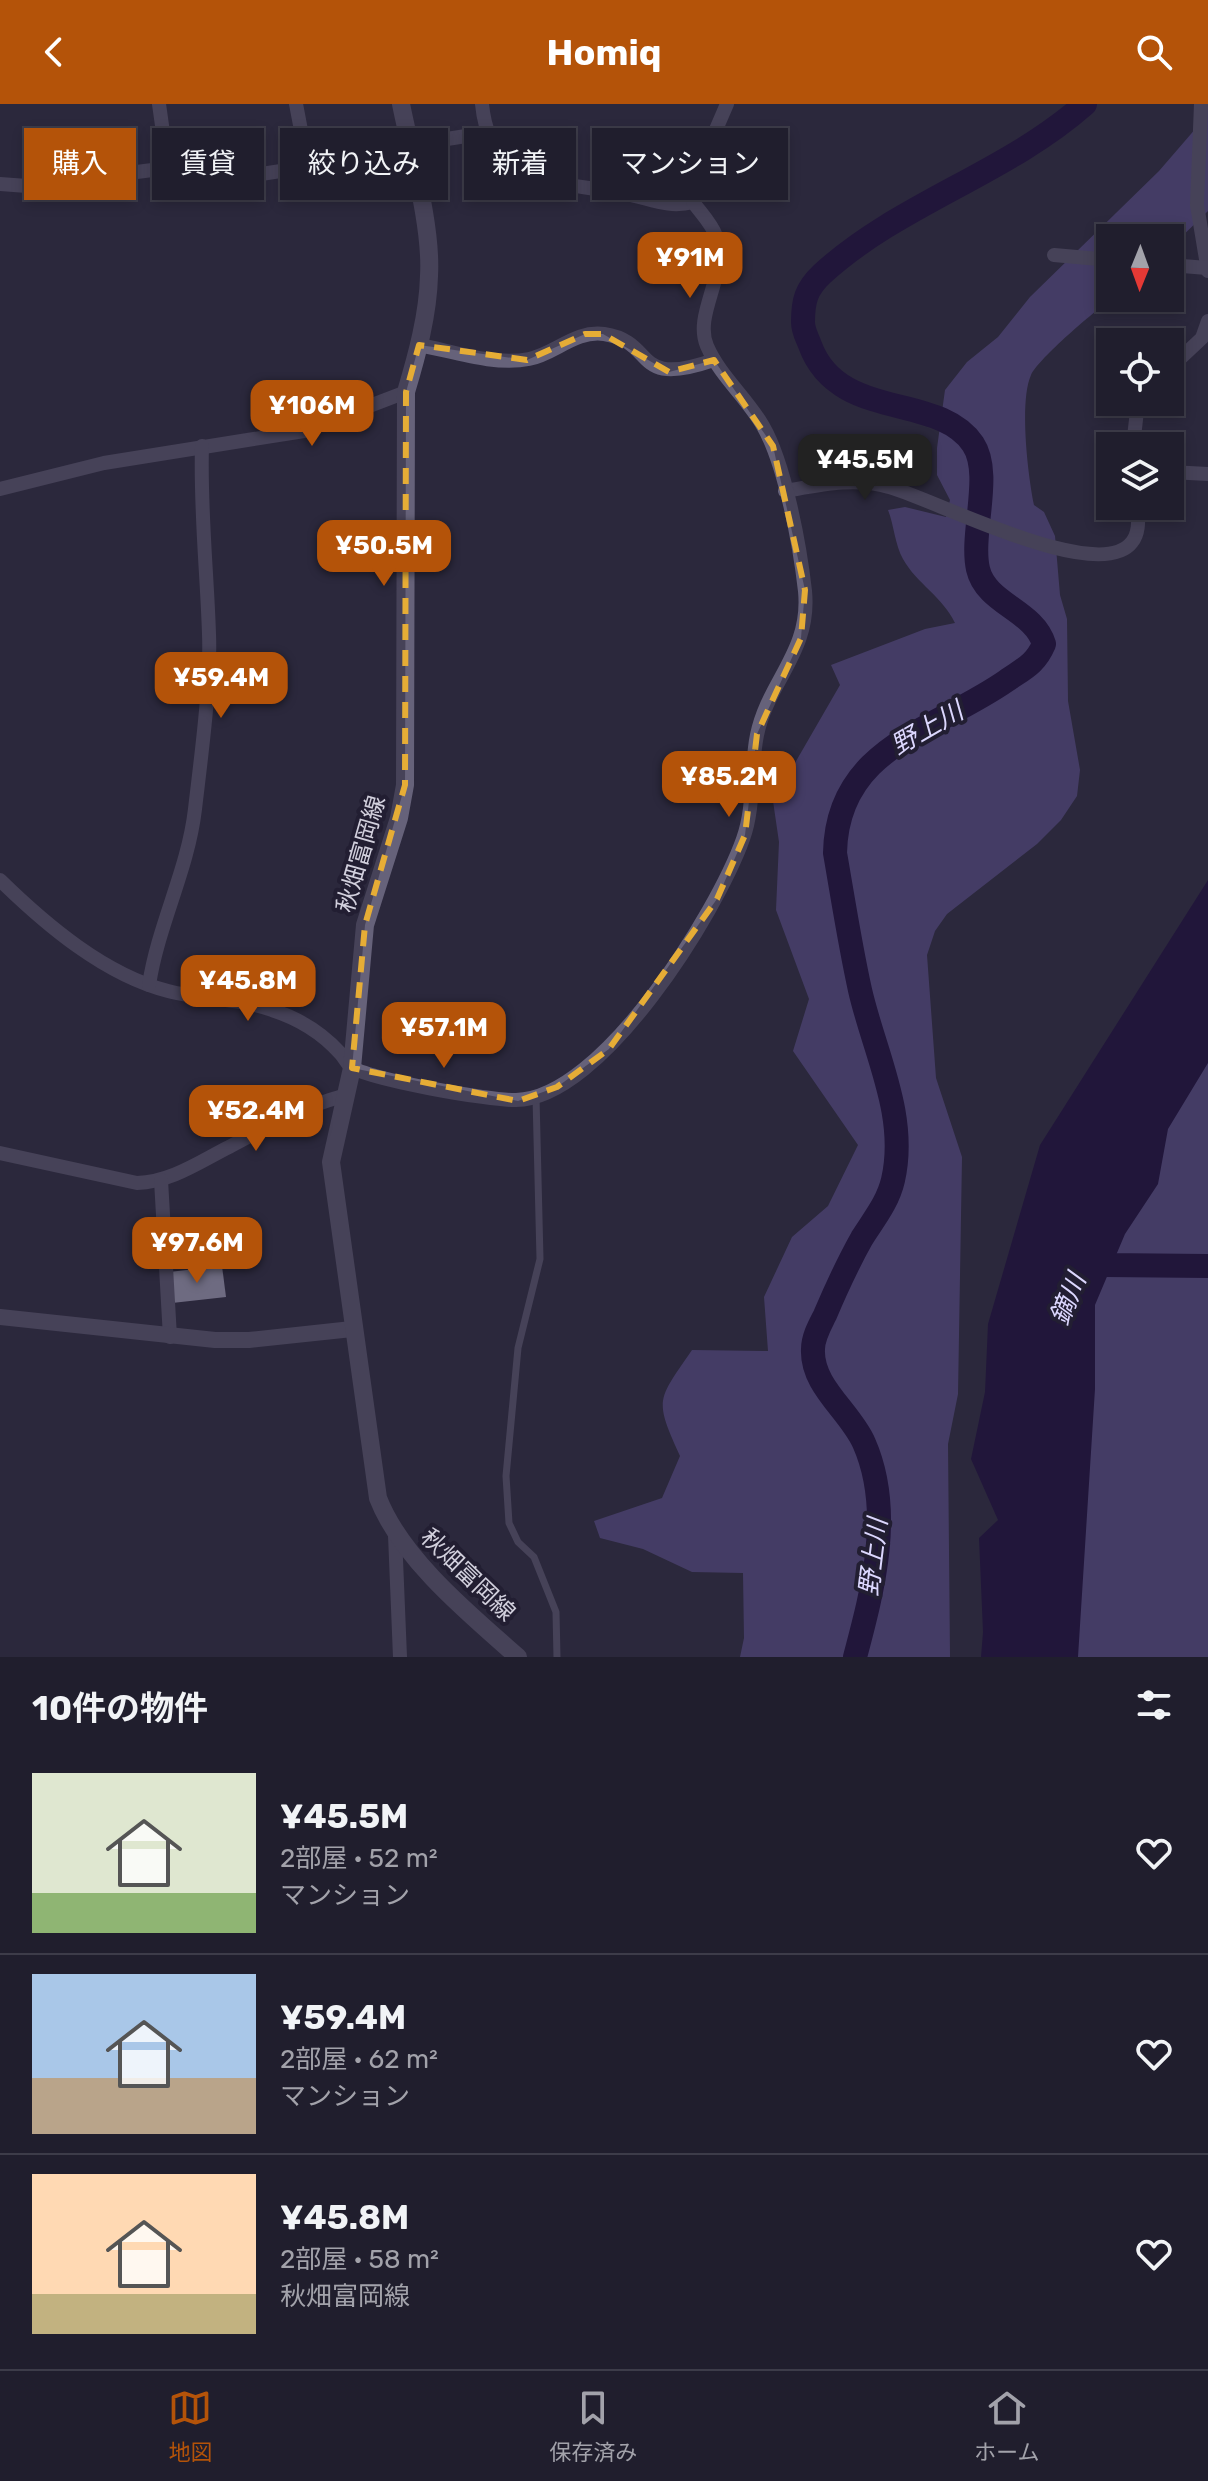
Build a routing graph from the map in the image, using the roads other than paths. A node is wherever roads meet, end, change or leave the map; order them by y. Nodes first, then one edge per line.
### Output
1 (159, 104) edge
2 (296, 104) edge
3 (401, 104) edge
4 (482, 104) edge
5 (727, 104) edge
6 (1201, 104) edge
7 (162, 128) edge
8 (301, 128) edge
9 (406, 128) edge
10 (484, 128) edge
11 (152, 170) edge
12 (0, 184) edge
13 (576, 186) edge
14 (418, 200) edge
15 (693, 202) junction
16 (1054, 255) dead end
17 (1096, 259) edge
18 (1184, 267) edge
19 (1208, 270) edge
20 (1208, 321) edge
21 (419, 345) junction
22 (1184, 355) edge
23 (714, 360) junction
24 (406, 392) junction
25 (202, 446) junction
26 (1184, 473) edge
27 (1208, 474) edge
28 (0, 489) edge
29 (785, 491) junction
30 (1138, 520) edge
31 (0, 880) edge
32 (149, 985) junction
33 (352, 1068) junction
34 (343, 1096) junction
35 (536, 1097) junction
36 (0, 1153) edge
37 (161, 1180) junction
38 (0, 1317) edge
39 (352, 1329) junction
40 (170, 1337) junction
41 (395, 1535) junction
42 (400, 1657) edge
43 (518, 1657) edge
44 (557, 1657) edge

1 - 7 street
2 - 8 street
3 - 9 main road, 秋畑富岡線
4 - 10 street
5 - 15 street
6 - 19 street
11 - 12 street
13 - 15 street
14 - 21 main road, 秋畑富岡線
15 - 23 street
16 - 17 street
18 - 19 street
20 - 22 street
21 - 23 street
21 - 24 main road, 秋畑富岡線
23 - 29 street
24 - 25 street
24 - 33 main road, 秋畑富岡線
25 - 28 street
25 - 32 street
26 - 27 street
29 - 30 street
29 - 35 street
31 - 32 street
32 - 33 street
33 - 34 main road, 秋畑富岡線
33 - 35 street
34 - 37 street
34 - 39 main road, 秋畑富岡線
35 - 44 lane
36 - 37 street
37 - 40 street
38 - 40 street
39 - 40 street
39 - 41 main road, 秋畑富岡線
41 - 42 street
41 - 43 main road, 秋畑富岡線

